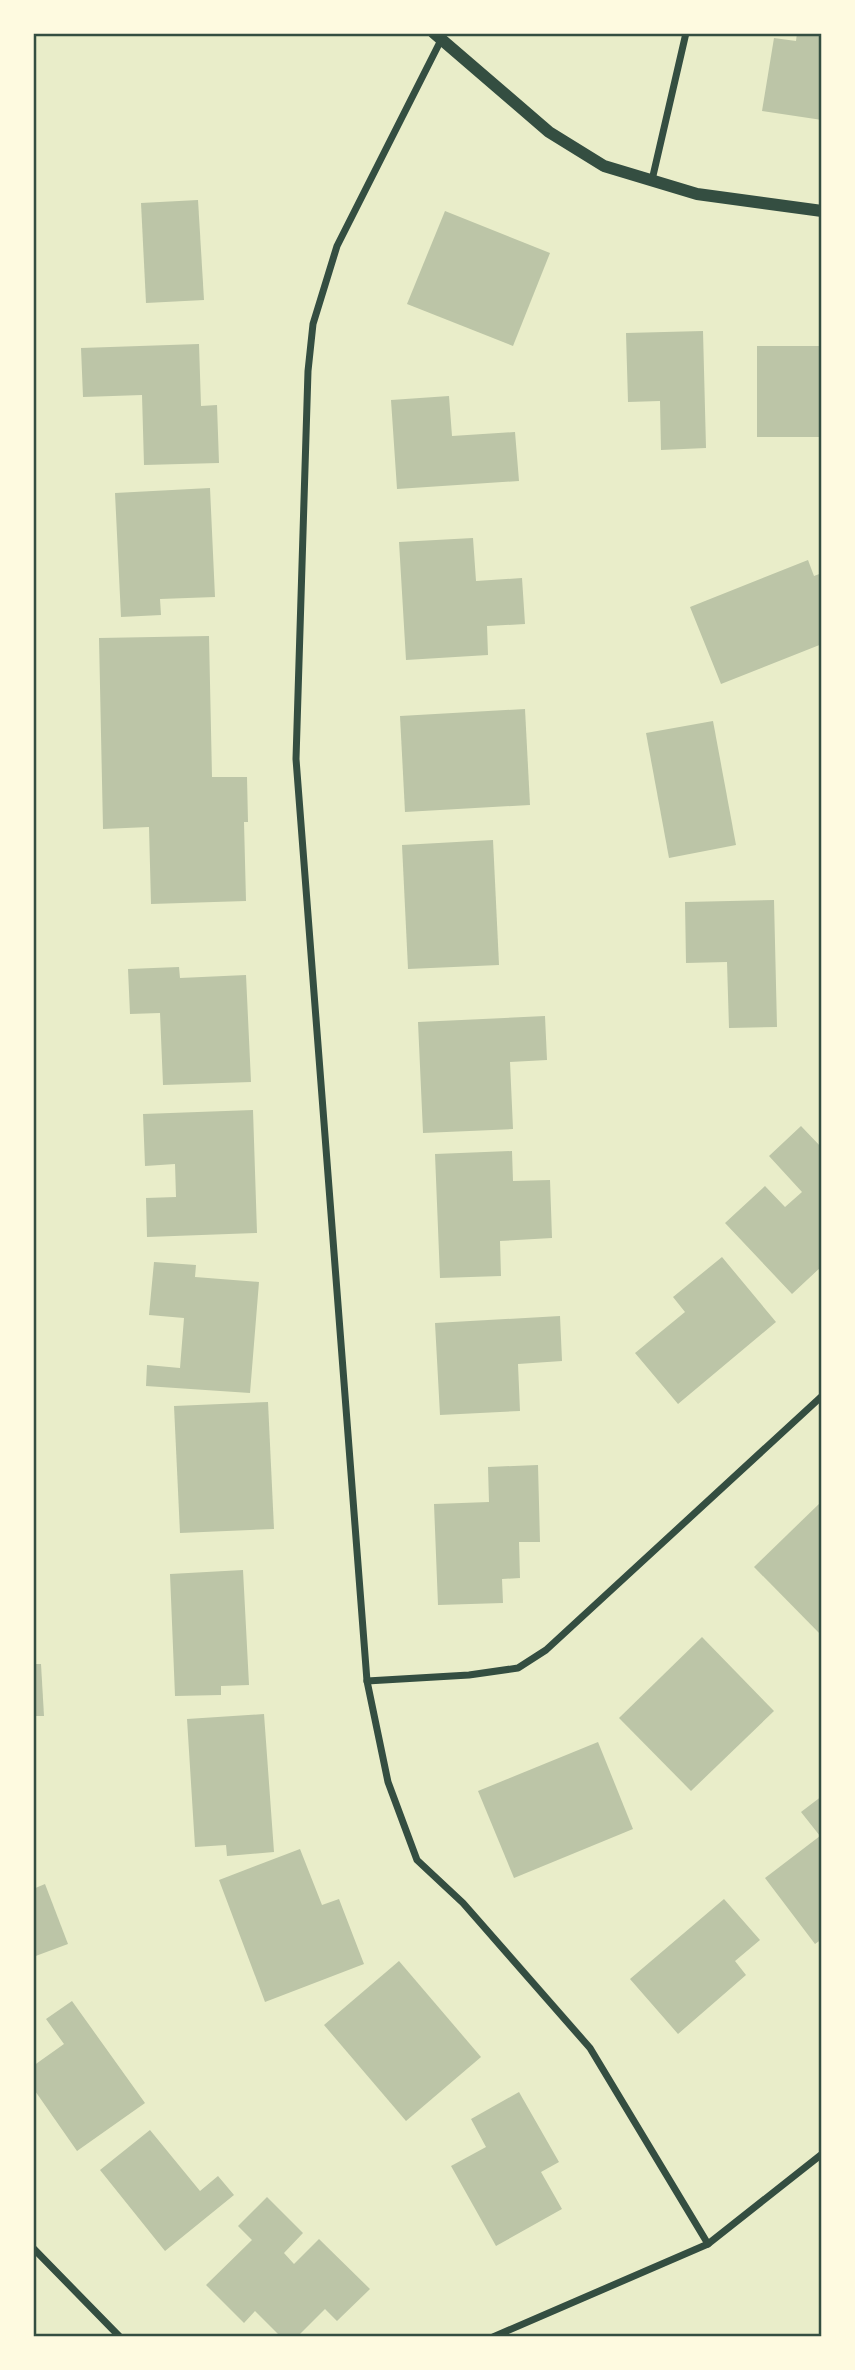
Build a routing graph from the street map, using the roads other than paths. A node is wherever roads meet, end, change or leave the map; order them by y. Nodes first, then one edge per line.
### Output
1 (686, 33) edge
2 (438, 37) edge
3 (652, 180) junction
4 (822, 211) edge
5 (822, 1396) edge
6 (367, 1681) junction
7 (822, 2154) edge
8 (708, 2244) junction
9 (33, 2248) edge
10 (120, 2337) edge
11 (492, 2337) edge

1 - 3 street
2 - 3 street
2 - 6 street
3 - 4 street
5 - 6 street
6 - 8 street
7 - 8 street
8 - 11 street
9 - 10 street

